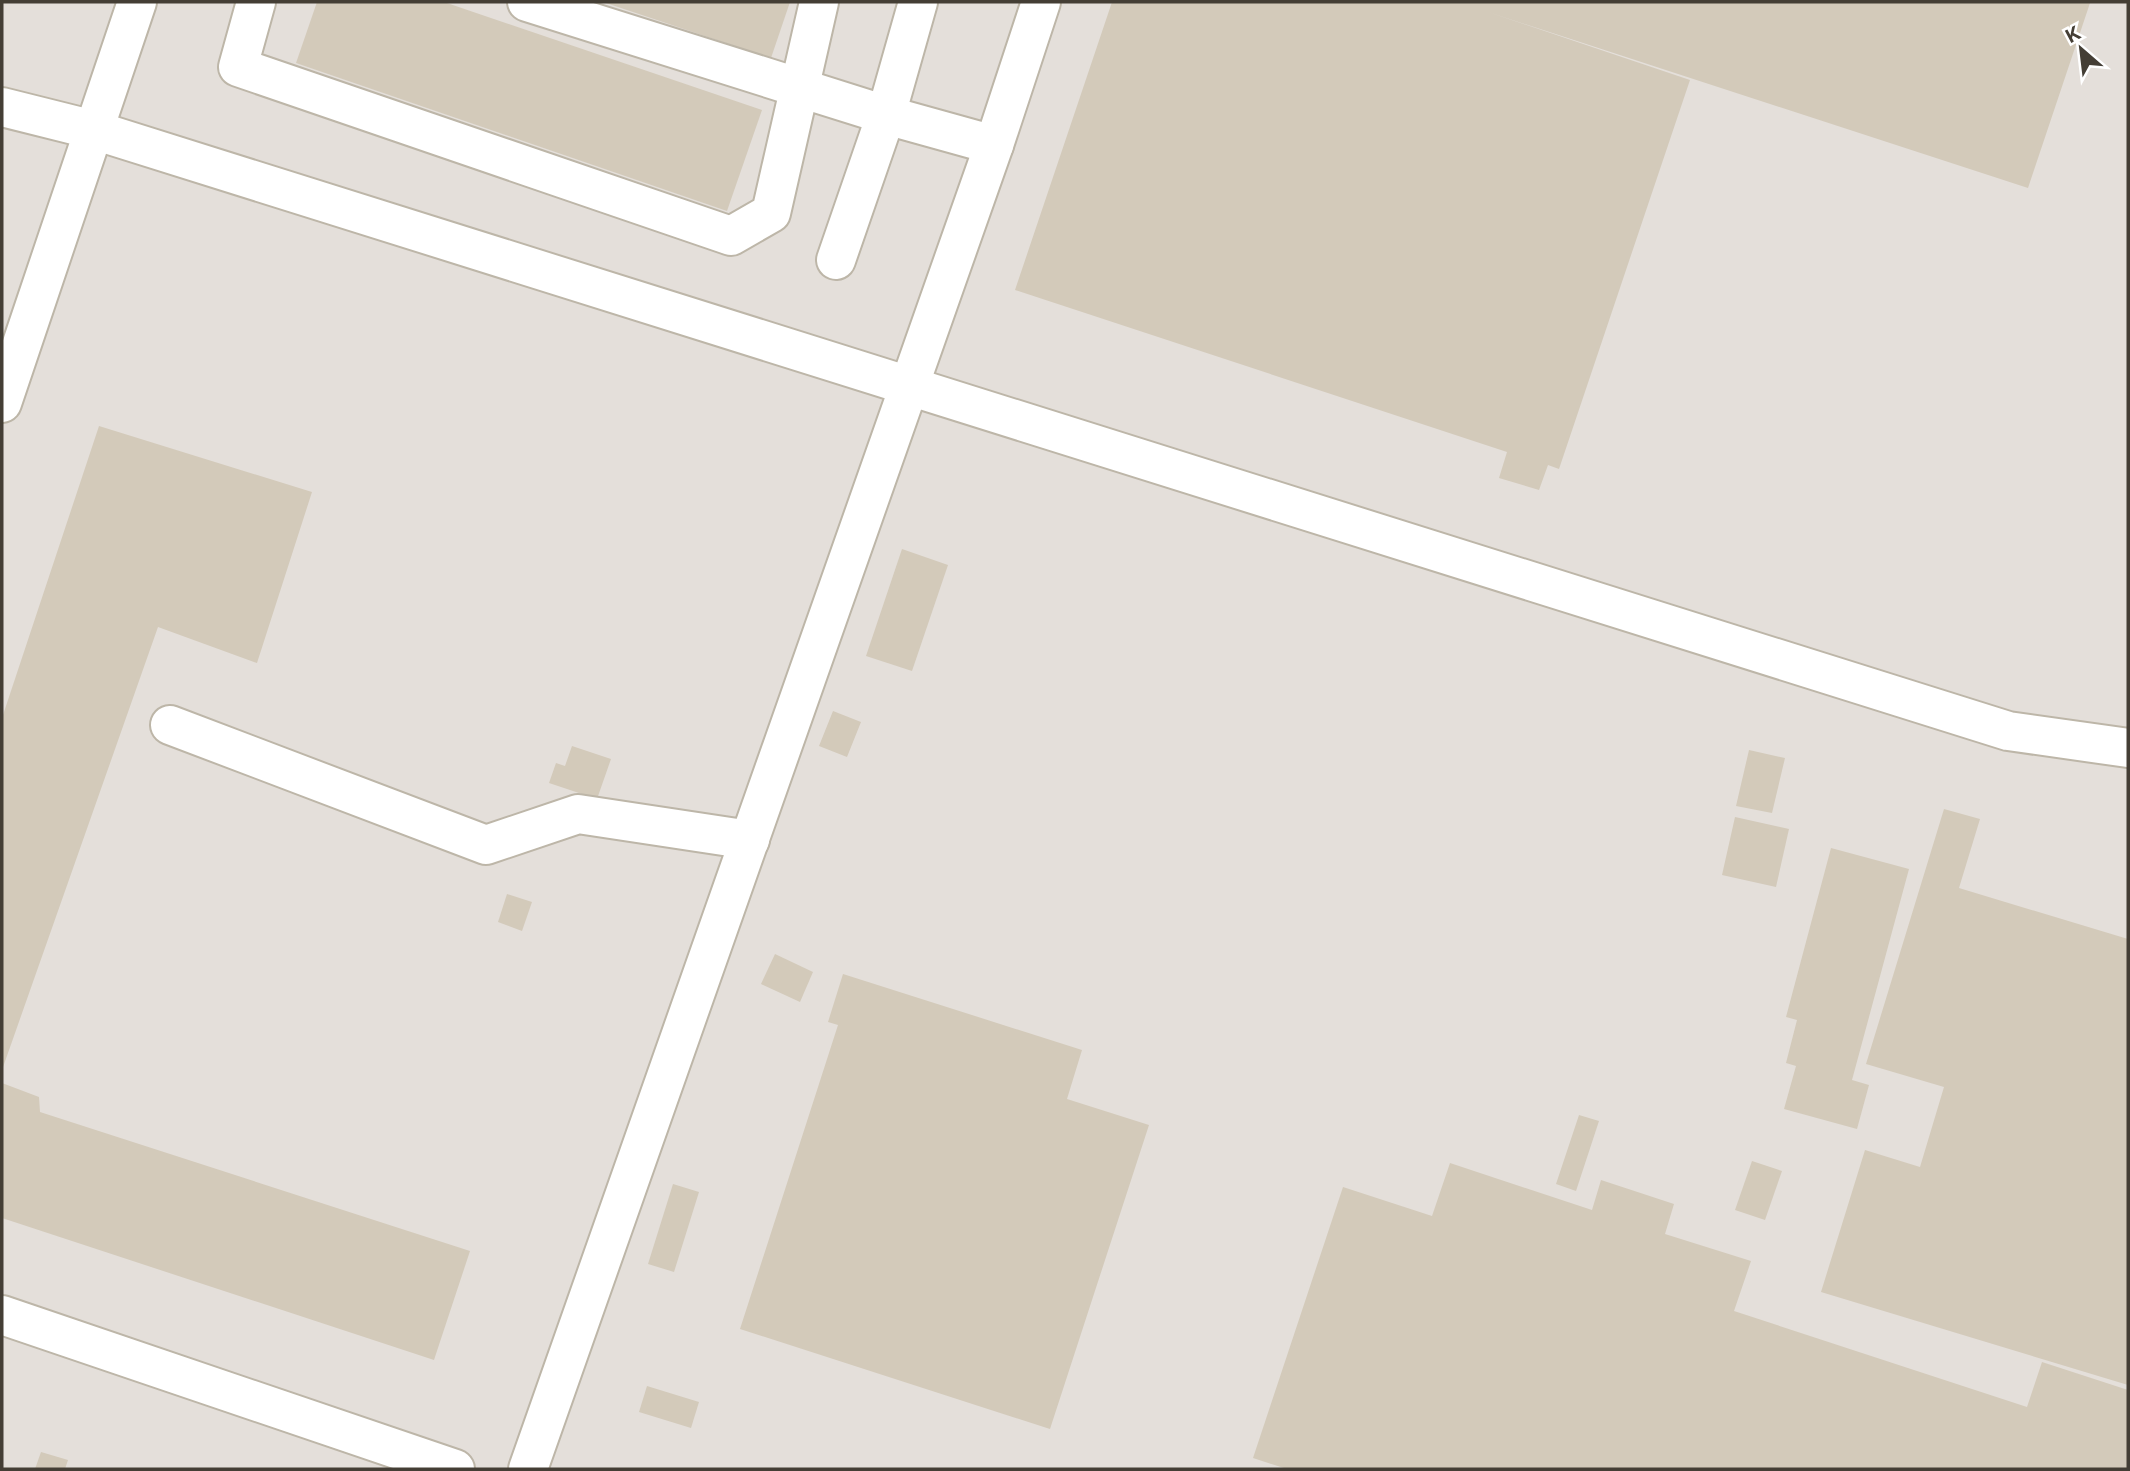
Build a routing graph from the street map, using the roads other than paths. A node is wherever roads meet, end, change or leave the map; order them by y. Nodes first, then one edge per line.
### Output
1 (137, 2) edge
2 (256, 2) edge
3 (527, 2) edge
4 (819, 2) edge
5 (918, 2) edge
6 (1041, 2) edge
7 (800, 86) junction
8 (2, 107) edge
9 (886, 115) junction
10 (94, 130) junction
11 (994, 145) junction
12 (836, 260) dead end
13 (910, 385) junction
14 (2, 403) edge
15 (170, 725) dead end
16 (2128, 748) edge
17 (750, 840) junction
18 (2, 1315) edge
19 (455, 1469) edge
20 (528, 1469) edge

1 - 10 street
2 - 7 street
3 - 7 street
4 - 7 street
5 - 9 street
6 - 11 street
7 - 9 street
8 - 10 street
9 - 11 street
9 - 12 street
10 - 13 street
10 - 14 street
11 - 13 street
13 - 16 street
13 - 17 street
15 - 17 street
17 - 20 street
18 - 19 street

